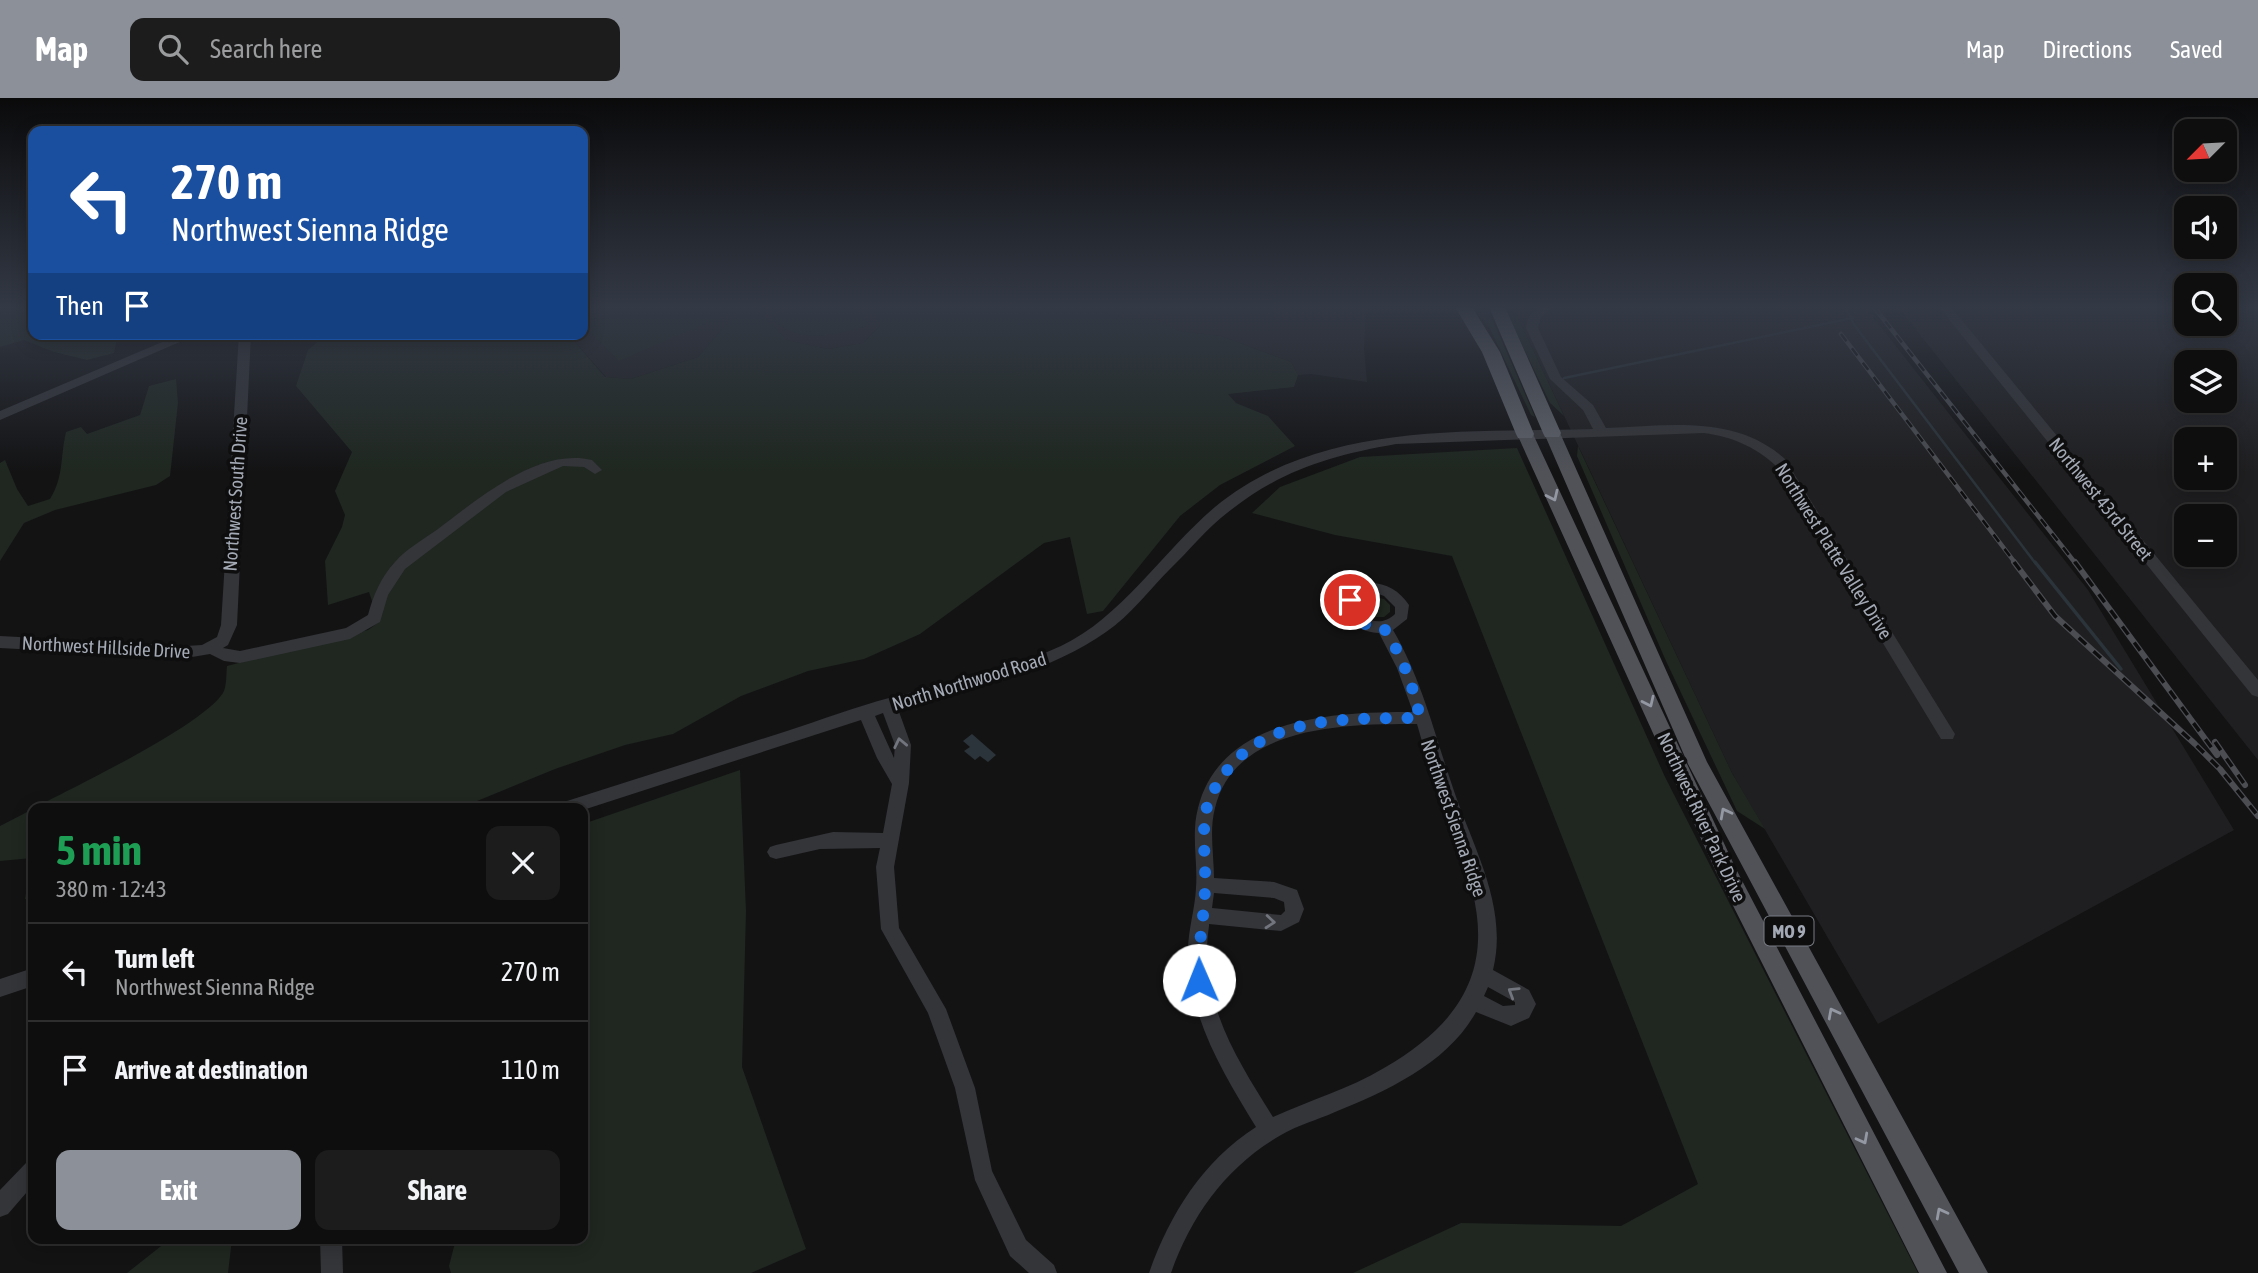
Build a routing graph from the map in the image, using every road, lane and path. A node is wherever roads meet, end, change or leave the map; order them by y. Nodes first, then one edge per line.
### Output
1 (127, 362) edge
2 (243, 362) edge
3 (1495, 362) edge
4 (1521, 362) edge
5 (1548, 362) edge
6 (1990, 362) edge
7 (0, 416) edge
8 (1552, 433) junction
9 (1602, 433) junction
10 (1525, 434) junction
11 (595, 470) dead end
12 (1383, 627) dead end
13 (0, 642) edge
14 (212, 648) junction
15 (2258, 691) edge
16 (890, 704) junction
17 (866, 712) junction
18 (1420, 718) junction
19 (1947, 734) dead end
20 (901, 783) junction
21 (583, 803) edge
22 (890, 841) junction
23 (776, 852) dead end
24 (1205, 885) junction
25 (1202, 915) junction
26 (1483, 974) junction
27 (28, 979) edge
28 (28, 987) edge
29 (0, 988) edge
30 (0, 995) edge
31 (1474, 1001) junction
32 (1269, 1130) junction
33 (28, 1175) edge
34 (0, 1206) edge
35 (331, 1244) edge
36 (332, 1273) edge
37 (1046, 1273) edge
38 (1160, 1273) edge
39 (1934, 1273) edge
40 (1974, 1273) edge

1 - 7 street
2 - 14 street, Northwest South Drive
3 - 10 highway, Northwest River Park Drive / MO 9
4 - 8 highway, Northwest River Park Drive / MO 9
5 - 9 street
6 - 15 street, Northwest 43rd Street
8 - 9 street, Northwest Platte Valley Drive
8 - 10 street, North Northwood Road
40 -> 8 main road, Northwest River Park Drive / MO 9
9 - 19 street, Northwest Platte Valley Drive
10 - 16 street, North Northwood Road
10 -> 39 main road, Northwest River Park Drive / MO 9
11 - 14 street
12 - 18 street, Northwest Sienna Ridge
13 - 14 street, Northwest Hillside Drive
16 - 17 street, North Northwood Road
20 -> 16 street
17 - 20 street
17 - 21 street, North Northwood Road
18 - 24 street
18 - 26 street, Northwest Sienna Ridge
20 - 22 street
22 - 23 street
22 - 37 street
24 - 25 street
25 -> 24 street
25 - 32 street
26 - 31 street, Northwest Sienna Ridge
31 -> 26 street
27 - 29 street
28 - 30 street
31 - 32 street, Northwest Sienna Ridge
32 - 38 street, Northwest Sienna Ridge
33 - 34 street
35 - 36 street

